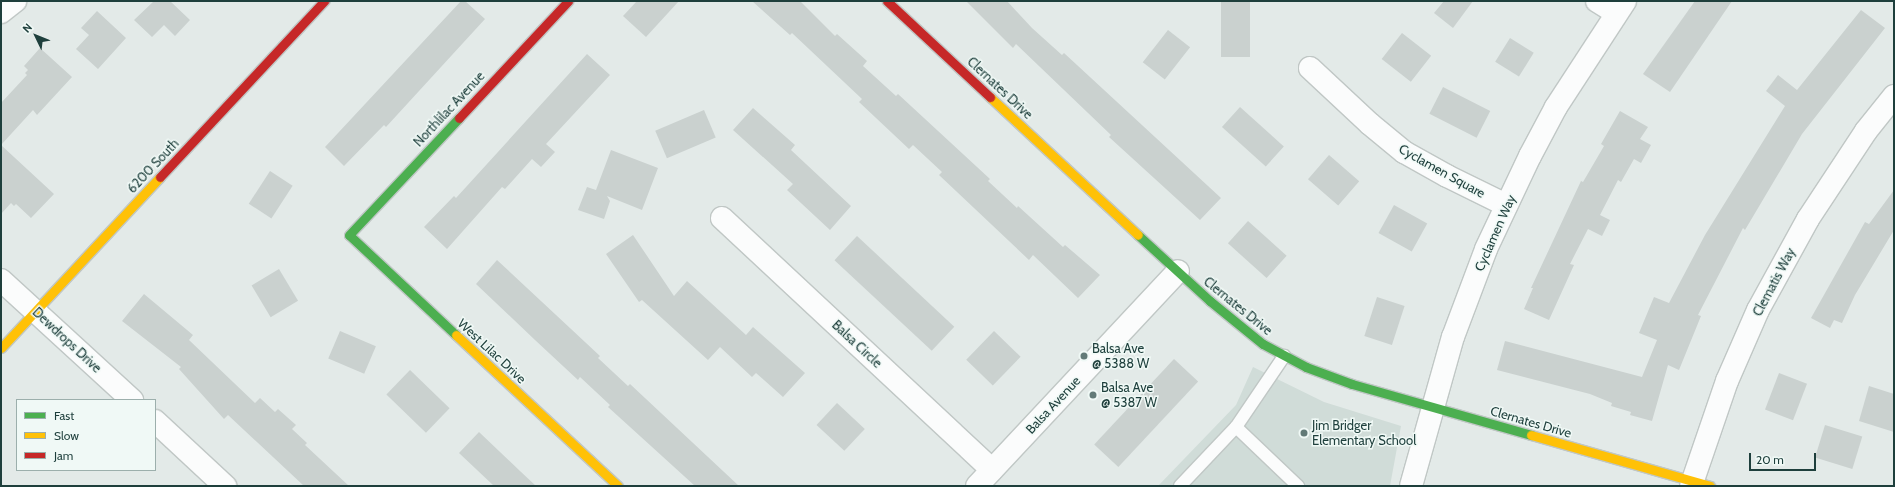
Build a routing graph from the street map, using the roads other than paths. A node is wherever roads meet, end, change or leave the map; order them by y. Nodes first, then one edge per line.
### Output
1 (16, 1) edge
2 (324, 1) edge
3 (568, 1) edge
4 (887, 1) edge
5 (1597, 1) edge
6 (1620, 7) edge
7 (1, 12) edge
8 (1310, 68) dead end
9 (1894, 96) edge
10 (1506, 205) junction
11 (722, 218) dead end
12 (349, 235) joint
13 (1178, 271) junction
14 (1, 280) edge
15 (36, 311) junction
16 (1, 348) edge
17 (1284, 356) junction
18 (131, 399) edge
19 (1432, 407) junction
20 (156, 422) edge
21 (1236, 427) junction
22 (992, 470) junction
23 (1698, 484) edge
24 (225, 486) edge
25 (618, 486) edge
26 (977, 486) edge
27 (1180, 486) edge
28 (1298, 486) edge
29 (1411, 486) edge

1 - 7 street
2 - 15 street, 6200 South
3 - 12 street, Northlilac Avenue
4 - 13 street, Clernates Drive
5 - 6 street
6 - 10 street, Cyclamen Way
8 - 10 street, Cyclamen Square
9 - 23 street, Clematis Way
10 - 19 street, Cyclamen Way
11 - 22 street, Balsa Circle
12 - 25 street, West Lilac Drive
13 - 17 street, Clernates Drive
13 - 22 street, Balsa Avenue
14 - 15 street, Dewdrops Drive
15 - 16 street, 6200 South
15 - 18 street, Dewdrops Drive
17 - 19 street, Clernates Drive
17 - 21 lane
19 - 23 street, Clernates Drive
19 - 29 street, Cyclamen Way
20 - 24 street
21 - 27 lane
21 - 28 lane
22 - 26 street, Balsa Avenue

